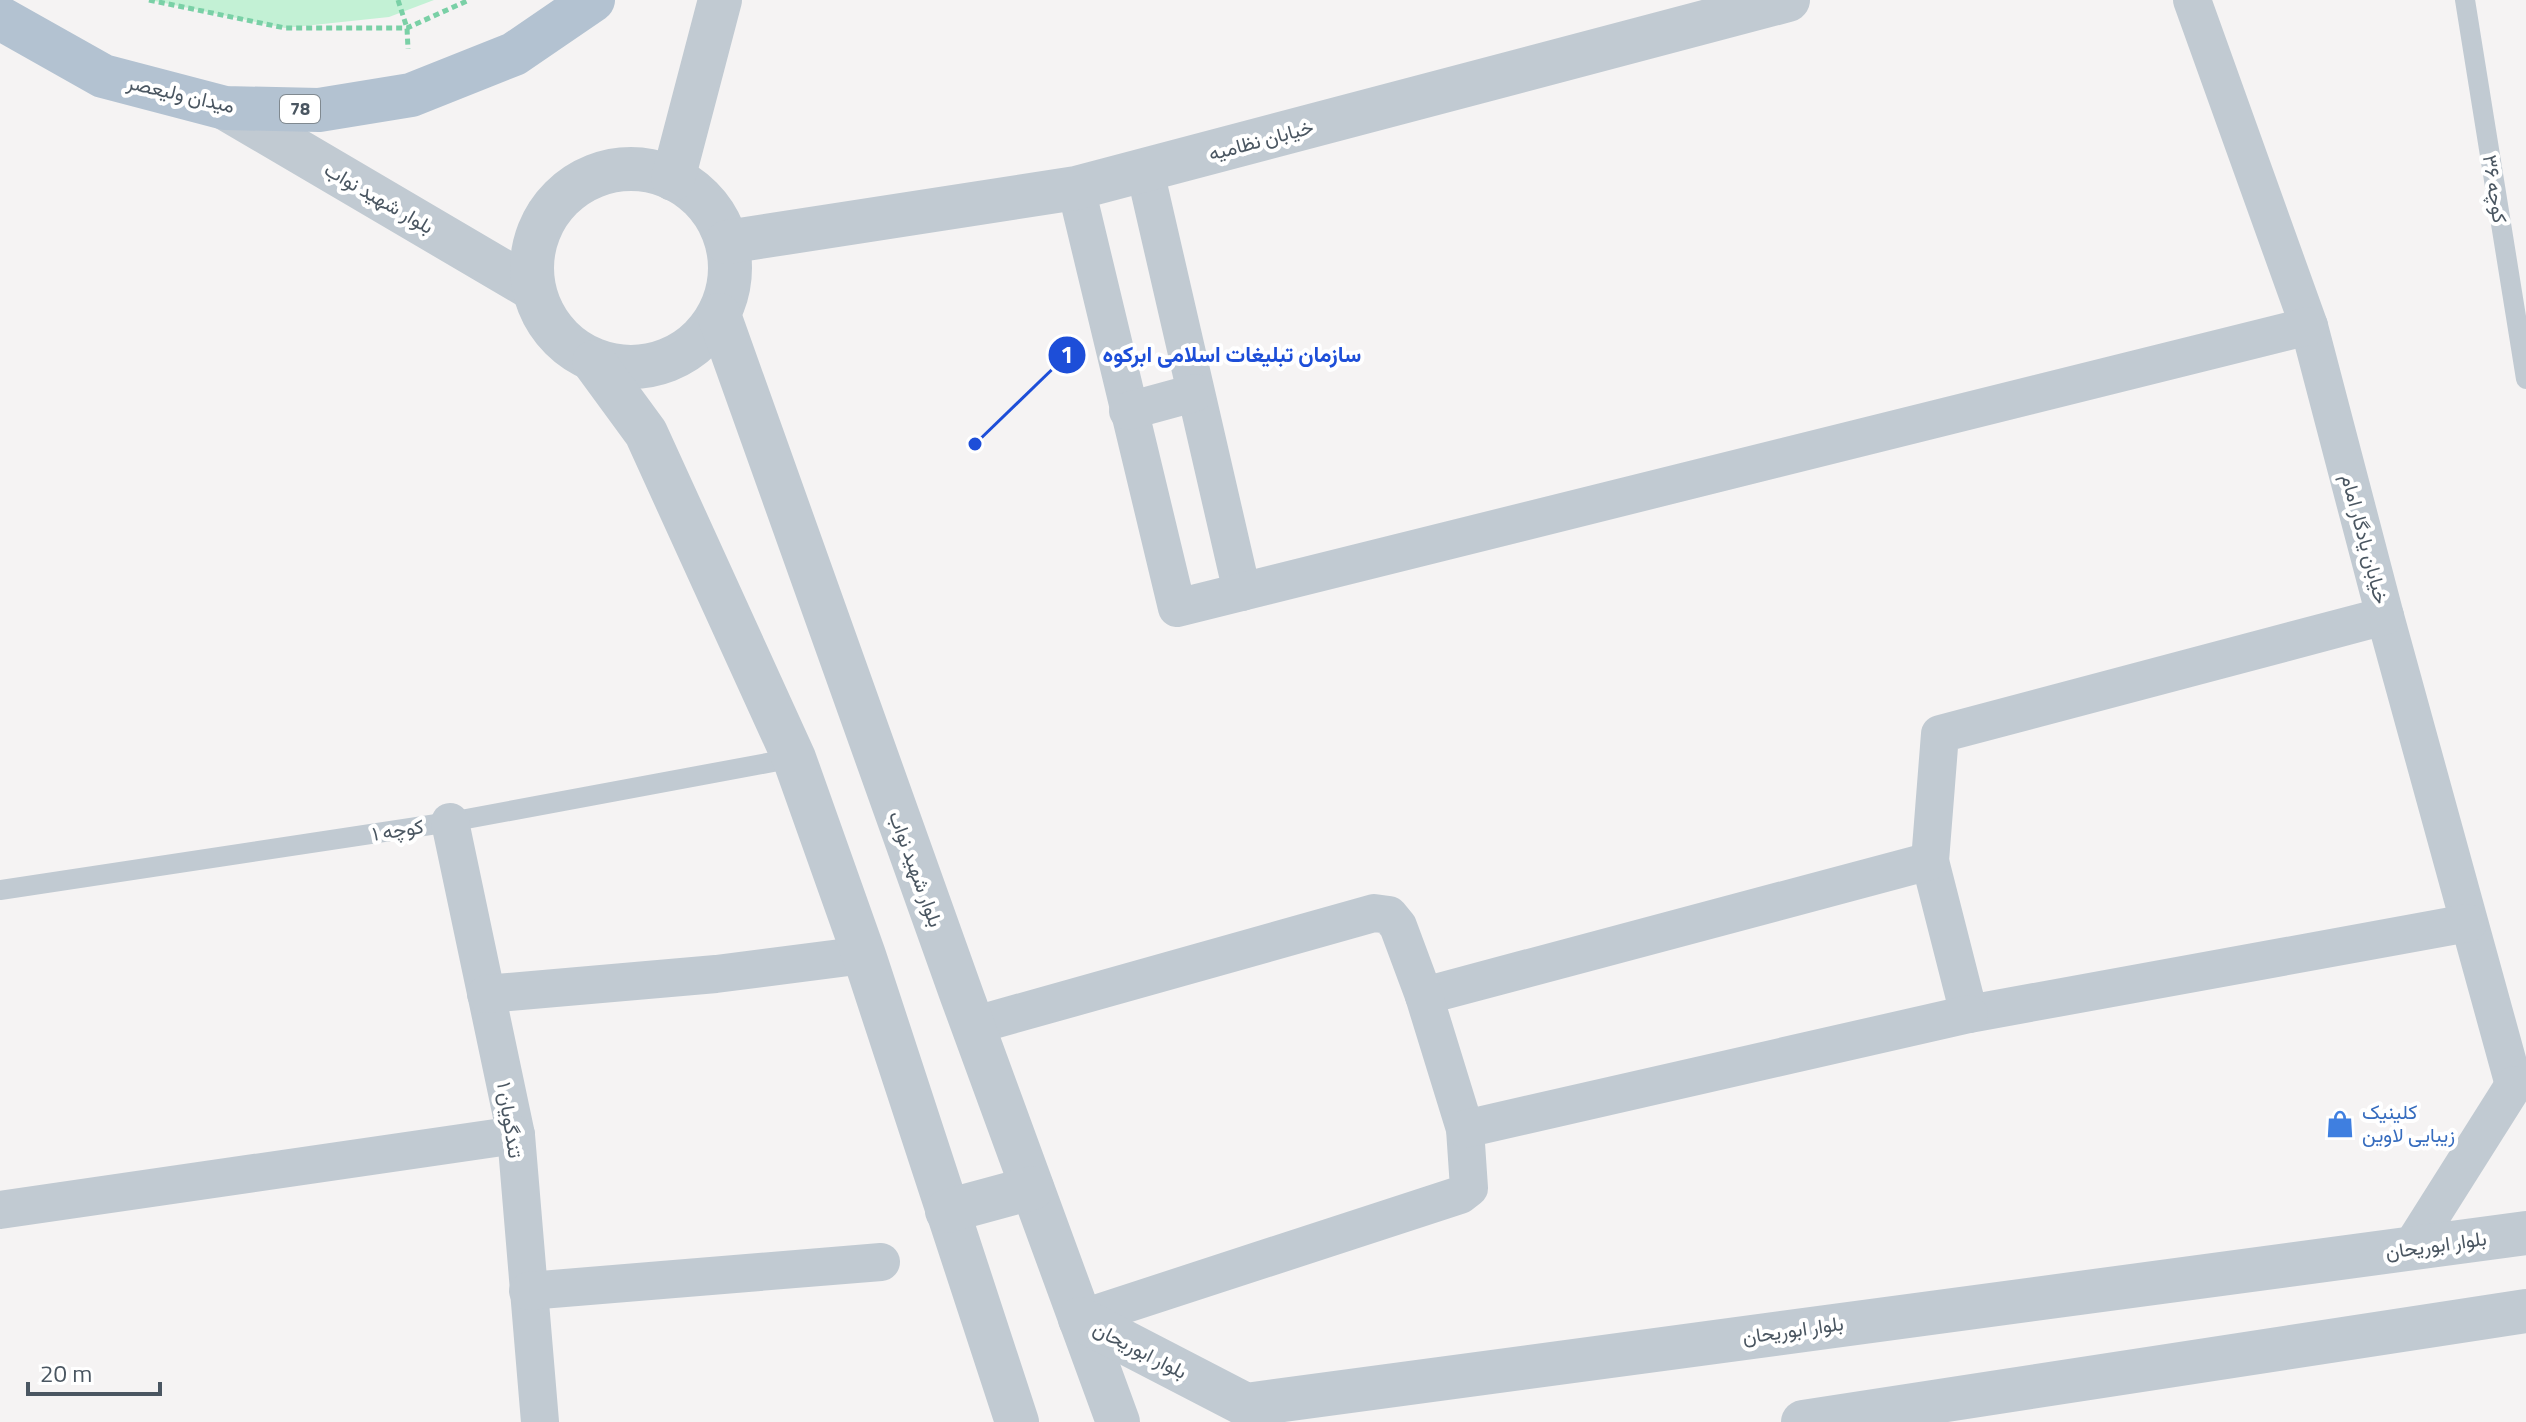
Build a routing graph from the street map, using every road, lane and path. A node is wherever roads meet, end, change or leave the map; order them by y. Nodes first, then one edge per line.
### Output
1 (149, 0) edge
2 (469, 0) edge
3 (593, 0) edge
4 (720, 0) edge
5 (1788, 0) edge
6 (2192, 0) edge
7 (2465, 0) edge
8 (0, 18) edge
9 (225, 108) junction
10 (1145, 171) junction
11 (673, 179) junction
12 (1076, 188) junction
13 (727, 242) junction
14 (533, 289) junction
15 (719, 315) junction
16 (2309, 326) junction
17 (594, 362) junction
18 (2526, 379) edge
19 (1194, 393) junction
20 (1128, 411) junction
21 (1242, 592) junction
22 (2385, 616) junction
23 (794, 758) junction
24 (450, 822) junction
25 (1930, 861) junction
26 (0, 890) edge
27 (2468, 923) junction
28 (864, 955) junction
29 (486, 994) junction
30 (1424, 996) junction
31 (1969, 1014) junction
32 (972, 1026) junction
33 (2520, 1089) edge
34 (1465, 1129) junction
35 (516, 1135) junction
36 (1032, 1188) junction
37 (0, 1210) edge
38 (947, 1211) junction
39 (2526, 1233) edge
40 (2411, 1248) junction
41 (881, 1262) dead end
42 (528, 1291) junction
43 (2526, 1311) edge
44 (1080, 1319) junction
45 (1287, 1411) edge
46 (540, 1422) edge
47 (1017, 1422) edge
48 (1118, 1422) edge
49 (1803, 1422) edge

1 - 2 path
3 - 9 main road, میدان ولیعصر / 78
4 - 11 street
5 - 10 street, خیابان نظامیه
6 - 16 street, خیابان یادگار امام
7 - 18 lane, کوچه ۳۶
8 - 9 main road, میدان ولیعصر / 78
9 - 14 street, بلوار شهید نواب
10 - 12 street, خیابان نظامیه
10 - 19 street
11 - 13 street
11 - 14 street
12 - 13 street, خیابان نظامیه
12 - 20 street
13 - 15 street
14 - 17 street
15 - 17 street
15 - 32 street, بلوار شهید نواب
16 - 21 street
16 - 22 street, خیابان یادگار امام
17 - 23 street
19 - 20 street
19 - 21 street
20 - 21 street
22 - 25 street
22 - 27 street, خیابان یادگار امام
23 - 24 lane, کوچه ۱
23 - 28 street
24 - 26 lane, کوچه ۱
24 - 29 street, تندگویان ۱
25 - 30 street
25 - 31 street
27 - 31 street
27 - 33 street, خیابان یادگار امام
28 - 29 street
28 - 38 street
29 - 35 street, تندگویان ۱
30 - 32 street
30 - 34 street
31 - 34 street
32 - 36 street, بلوار شهید نواب
33 - 40 street
34 - 44 street
35 - 37 street
35 - 42 street, تندگویان ۱
36 - 38 street
36 - 44 street, بلوار شهید نواب
38 - 47 street
39 - 40 street, بلوار ابوریحان
40 - 45 street, بلوار ابوریحان
41 - 42 street
42 - 46 street, تندگویان ۱
43 - 49 street
44 - 45 street, بلوار ابوریحان
44 - 48 street, بلوار شهید نواب

